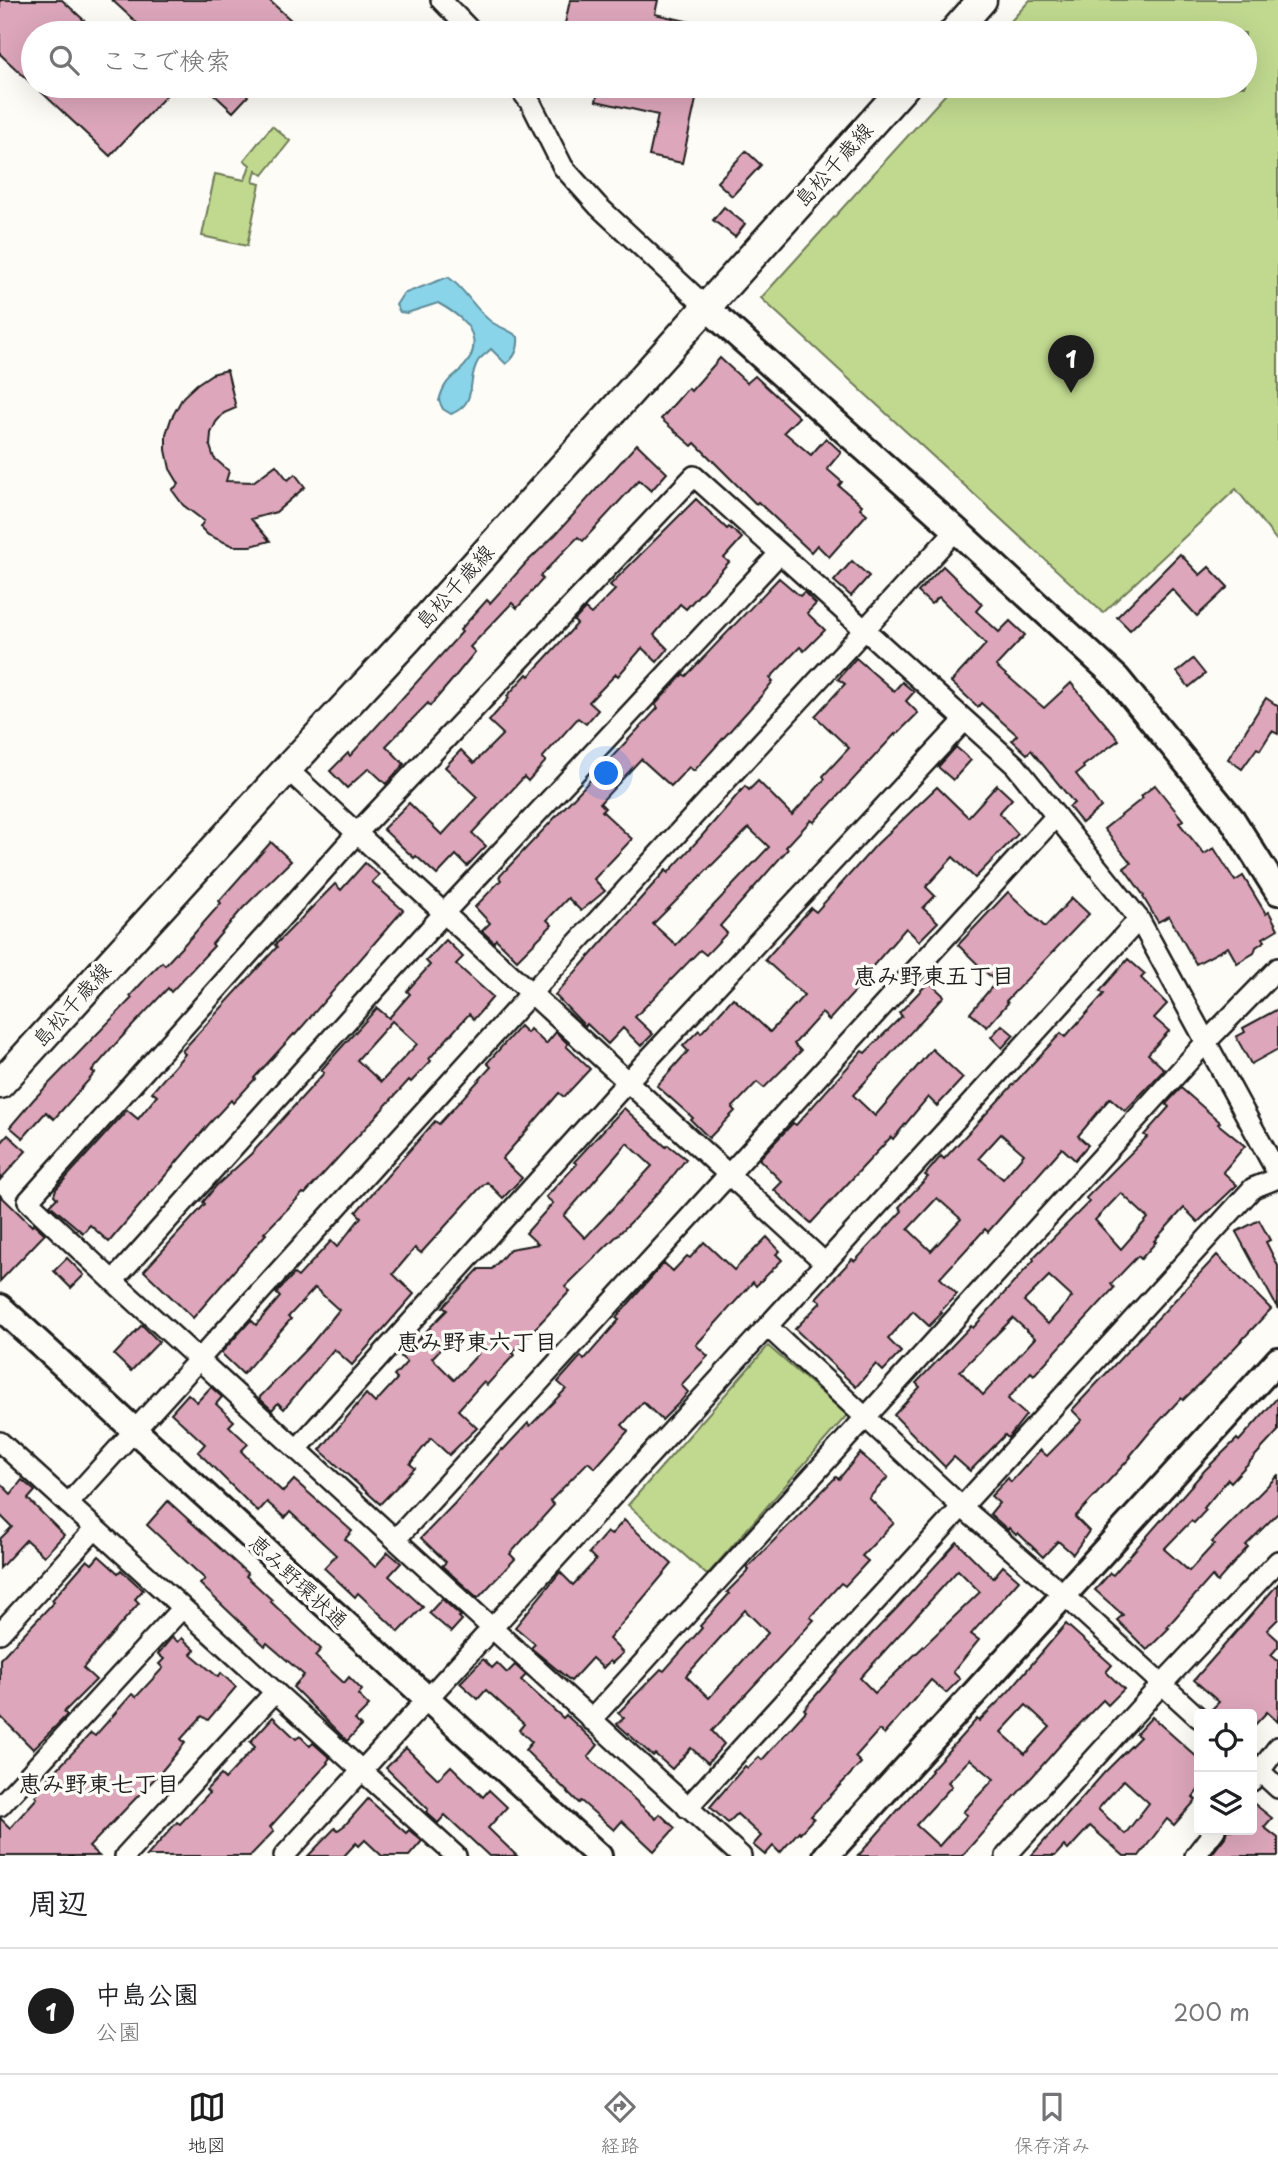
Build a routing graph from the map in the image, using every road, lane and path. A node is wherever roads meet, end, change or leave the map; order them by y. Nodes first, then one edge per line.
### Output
1 (441, 0) edge
2 (982, 0) edge
3 (461, 21) edge
4 (964, 21) edge
5 (526, 98) edge
6 (894, 98) edge
7 (706, 307) junction
8 (956, 530) junction
9 (779, 554) junction
10 (866, 630) junction
11 (964, 721) junction
12 (287, 769) junction
13 (1056, 816) junction
14 (357, 833) junction
15 (1278, 892) edge
16 (444, 913) junction
17 (1139, 919) junction
18 (1278, 968) edge
19 (532, 992) junction
20 (1207, 1041) junction
21 (628, 1082) junction
22 (0, 1084) edge
23 (728, 1174) junction
24 (1278, 1176) edge
25 (825, 1263) junction
26 (113, 1281) junction
27 (0, 1307) edge
28 (768, 1327) junction
29 (199, 1360) junction
30 (1278, 1360) edge
31 (864, 1417) junction
32 (133, 1431) junction
33 (1, 1445) edge
34 (297, 1449) junction
35 (68, 1504) junction
36 (963, 1508) junction
37 (95, 1528) junction
38 (396, 1539) junction
39 (1278, 1561) edge
40 (1063, 1594) junction
41 (182, 1608) junction
42 (491, 1628) junction
43 (0, 1633) edge
44 (1161, 1685) junction
45 (275, 1692) junction
46 (427, 1700) junction
47 (1194, 1714) edge
48 (592, 1720) junction
49 (1278, 1747) edge
50 (1257, 1769) edge
51 (362, 1772) junction
52 (1257, 1774) edge
53 (1278, 1788) edge
54 (0, 1806) edge
55 (687, 1808) junction
56 (1211, 1835) edge
57 (125, 1856) edge
58 (284, 1856) edge
59 (456, 1856) edge
60 (598, 1856) edge
61 (741, 1856) edge
62 (826, 1856) edge
63 (1006, 1856) edge
64 (1195, 1856) edge

1 - 3 street
2 - 4 main road
5 - 7 street
6 - 7 main road, 島松千歳線
7 - 8 street
7 - 12 main road, 島松千歳線
8 - 10 street
8 - 15 street
9 - 10 street
9 - 14 street
9 - 16 street
10 - 11 street
10 - 19 street
11 - 13 street
11 - 21 street
12 - 14 street
12 - 22 main road, 島松千歳線
13 - 17 street
13 - 23 street
14 - 16 street
14 - 26 street
16 - 19 street
16 - 26 street
17 - 20 street
17 - 25 street
18 - 20 street
19 - 21 street
19 - 29 street
20 - 24 street
20 - 31 street
21 - 23 street
21 - 34 street
23 - 25 street
23 - 38 street
24 - 36 street
25 - 28 street
26 - 29 street
27 - 32 street, 恵み野環状通
28 - 31 street
28 - 42 street
29 - 32 street
29 - 34 street
30 - 40 street
31 - 36 street
31 - 48 street
32 - 35 street
32 - 46 street, 恵み野環状通
33 - 35 street
34 - 38 street
35 - 37 street
36 - 40 street
36 - 55 street
37 - 41 street
37 - 43 street
38 - 42 street
39 - 44 street
40 - 44 street
40 - 62 street
41 - 45 street
41 - 54 street
42 - 46 street
42 - 48 street
44 - 47 street
44 - 63 street
45 - 51 street
45 - 57 street
46 - 51 street
46 - 60 street, 恵み野環状通
48 - 55 street
49 - 50 street
51 - 58 street
51 - 59 street
52 - 53 street
55 - 61 street
56 - 64 street

